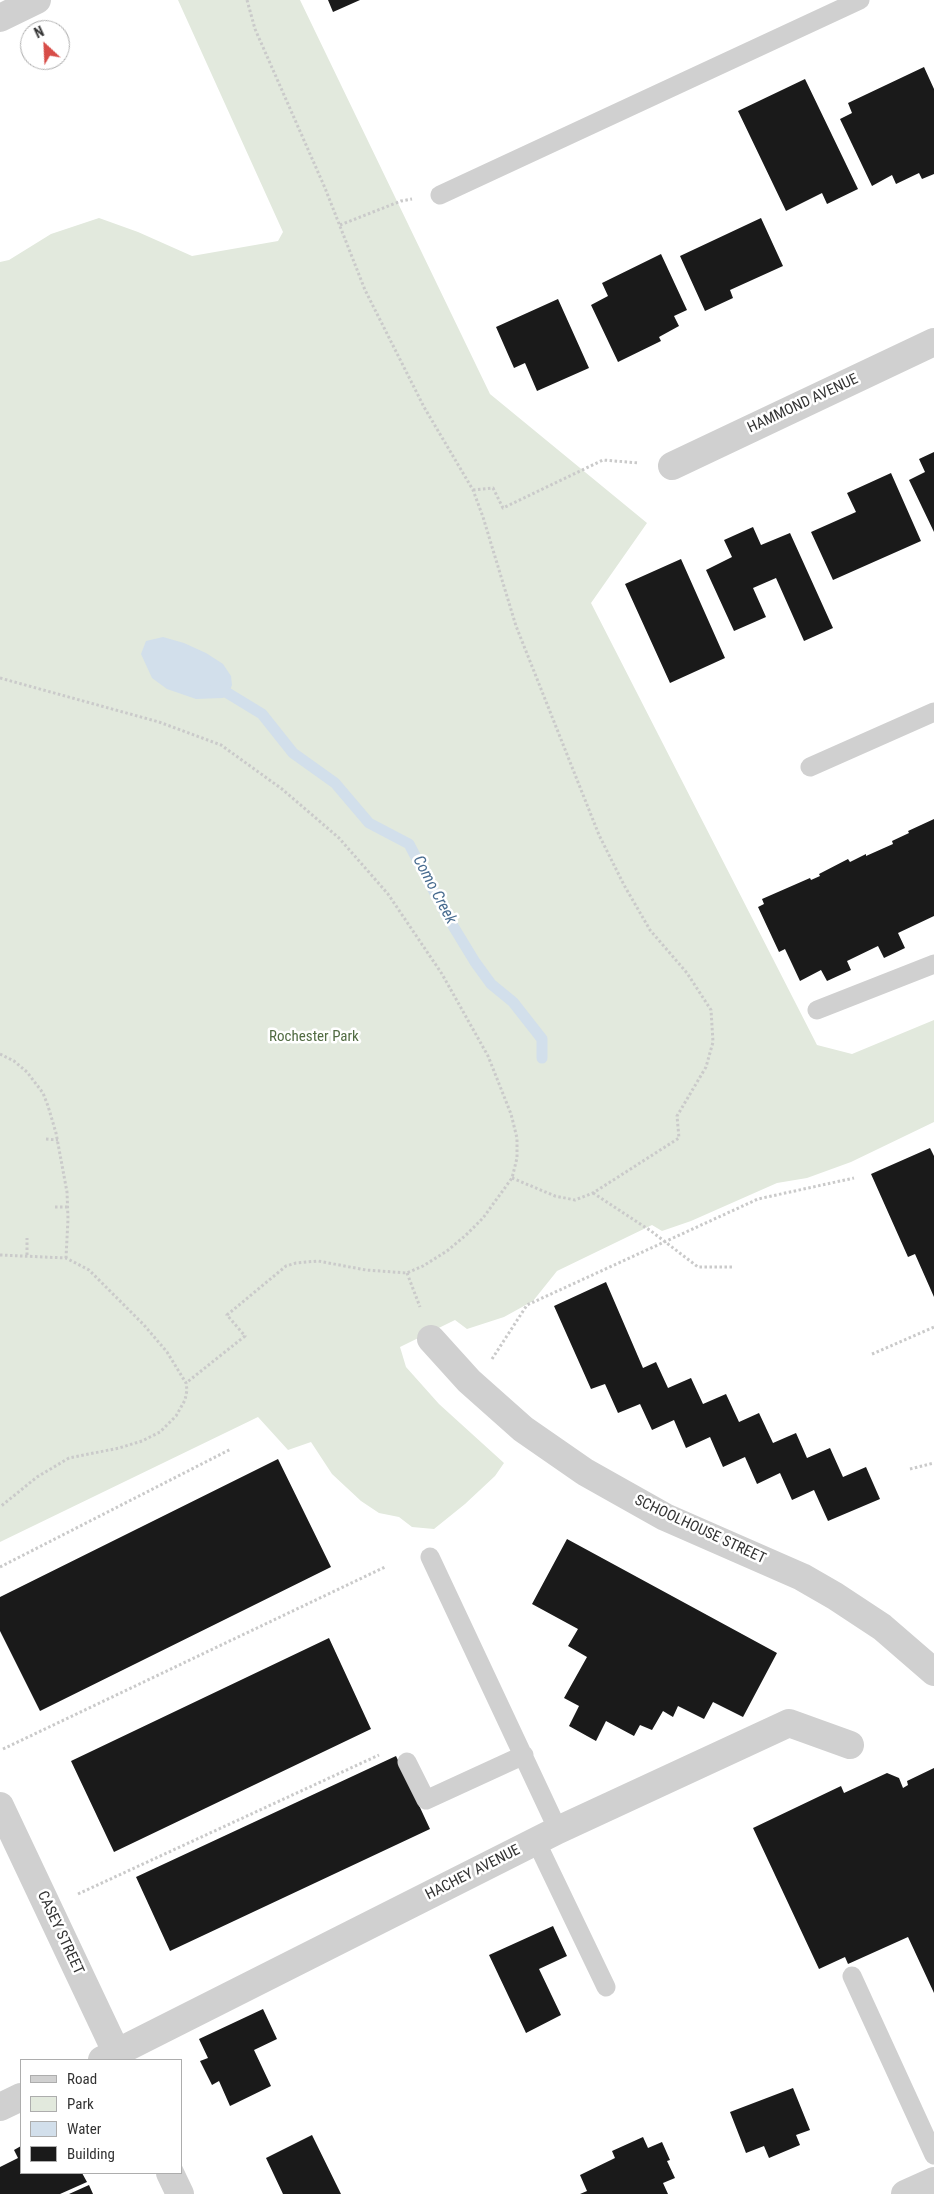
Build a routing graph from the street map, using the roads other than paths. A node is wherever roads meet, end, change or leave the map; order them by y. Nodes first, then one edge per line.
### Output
1 (37, 0) edge
2 (860, 0) edge
3 (0, 18) edge
4 (440, 195) road end
5 (934, 342) edge
6 (672, 466) dead end
7 (934, 712) edge
8 (810, 767) dead end
9 (934, 964) edge
10 (817, 1010) dead end
11 (431, 1338) dead end
12 (430, 1557) dead end
13 (934, 1672) edge
14 (850, 1745) dead end
15 (524, 1755) junction
16 (407, 1762) road end
17 (0, 1806) edge
18 (547, 1836) junction
19 (852, 1976) dead end
20 (606, 1987) dead end
21 (113, 2058) edge
22 (20, 2097) edge
23 (0, 2106) edge
24 (934, 2155) edge
25 (170, 2174) edge
26 (934, 2181) edge
27 (180, 2194) edge
28 (905, 2194) edge

1 - 3 street
2 - 4 lane
5 - 6 street, HAMMOND AVENUE
7 - 8 lane
9 - 10 lane
11 - 13 street, SCHOOLHOUSE STREET
12 - 15 lane
14 - 18 street, HACHEY AVENUE
15 - 16 lane
15 - 18 lane
17 - 21 street, CASEY STREET
18 - 20 lane
18 - 21 street, HACHEY AVENUE
19 - 24 lane
22 - 23 street
25 - 27 street
26 - 28 street

